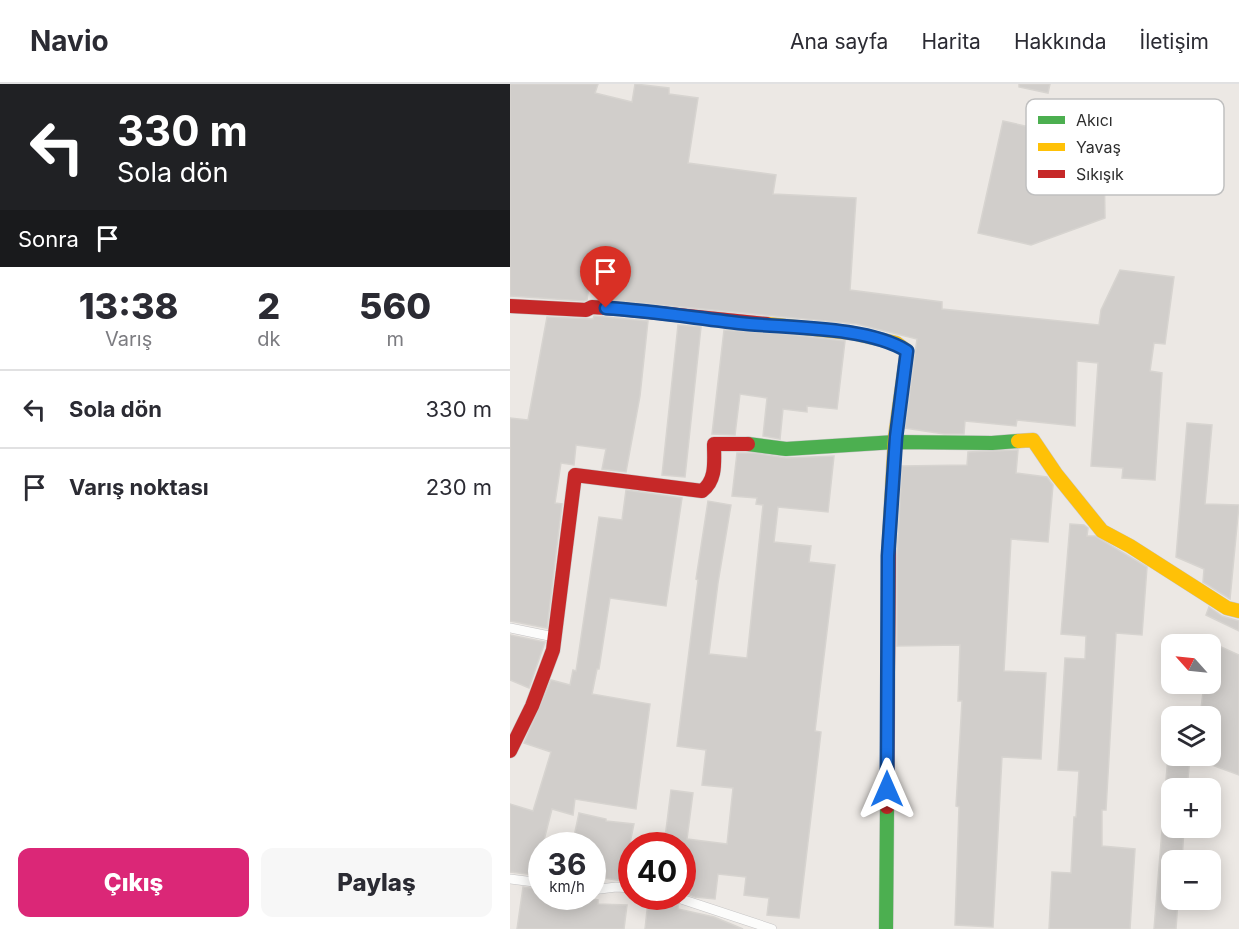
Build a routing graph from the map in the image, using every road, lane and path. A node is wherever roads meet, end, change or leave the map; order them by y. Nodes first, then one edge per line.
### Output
1 (510, 306) edge
2 (895, 442) junction
3 (1239, 611) edge
4 (510, 628) edge
5 (554, 637) junction
6 (515, 724) edge
7 (510, 751) edge
8 (510, 879) edge
9 (528, 881) edge
10 (696, 904) edge
11 (772, 929) edge
12 (886, 929) edge

1 - 2 street
2 - 3 street
2 - 5 street
2 - 12 street
4 - 5 street
5 - 6 street
6 - 7 street
8 - 9 street
10 - 11 street

